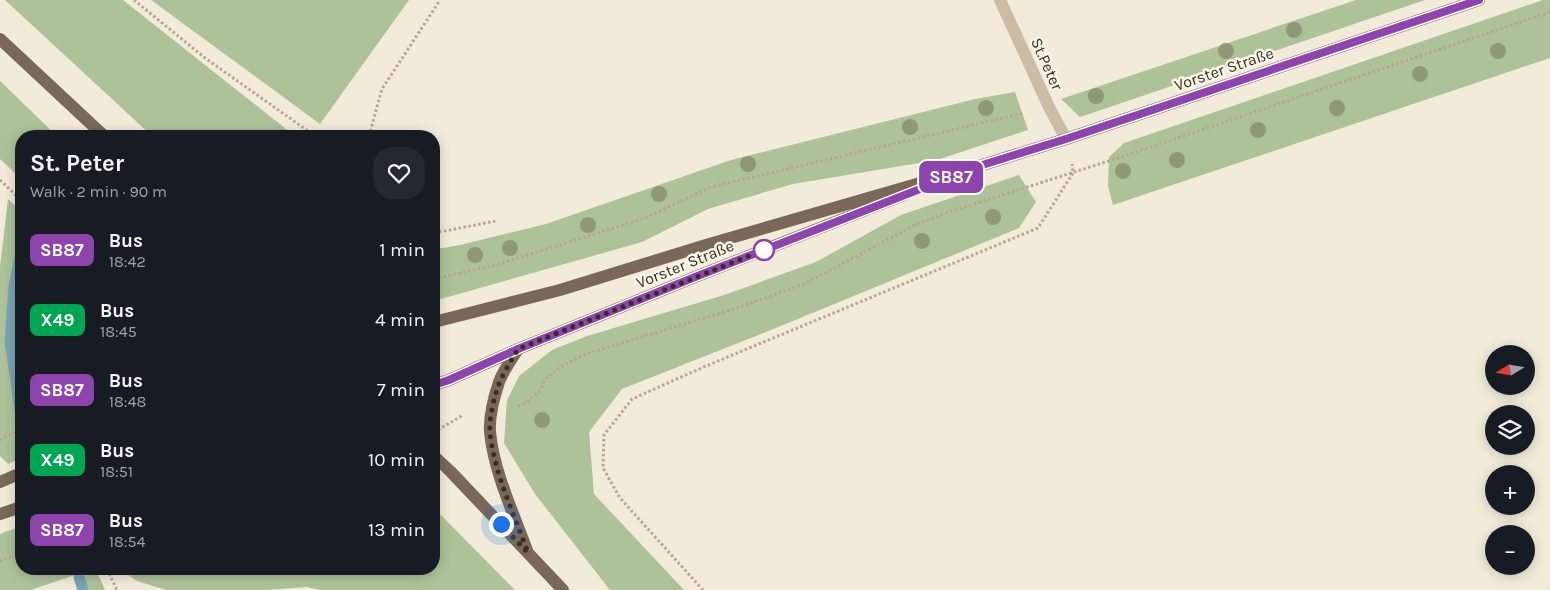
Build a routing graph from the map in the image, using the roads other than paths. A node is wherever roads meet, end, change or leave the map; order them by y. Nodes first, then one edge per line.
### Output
1 (1000, 0) edge
2 (1479, 0) edge
3 (0, 38) edge
4 (98, 130) edge
5 (1066, 139) junction
6 (979, 166) junction
7 (440, 320) edge
8 (518, 349) junction
9 (440, 383) edge
10 (440, 462) edge
11 (15, 476) edge
12 (0, 482) edge
13 (15, 508) edge
14 (0, 514) edge
15 (528, 553) junction
16 (563, 590) edge

1 - 5 street, St.Peter
2 - 5 main road, Vorster Straße
3 - 4 main road
5 - 6 main road, Vorster Straße
6 - 7 main road, Vorster Straße
6 - 8 main road, Vorster Straße
8 - 9 main road, Vorster Straße
8 - 15 main road
10 - 15 main road
11 - 12 main road
13 - 14 main road
15 - 16 main road

